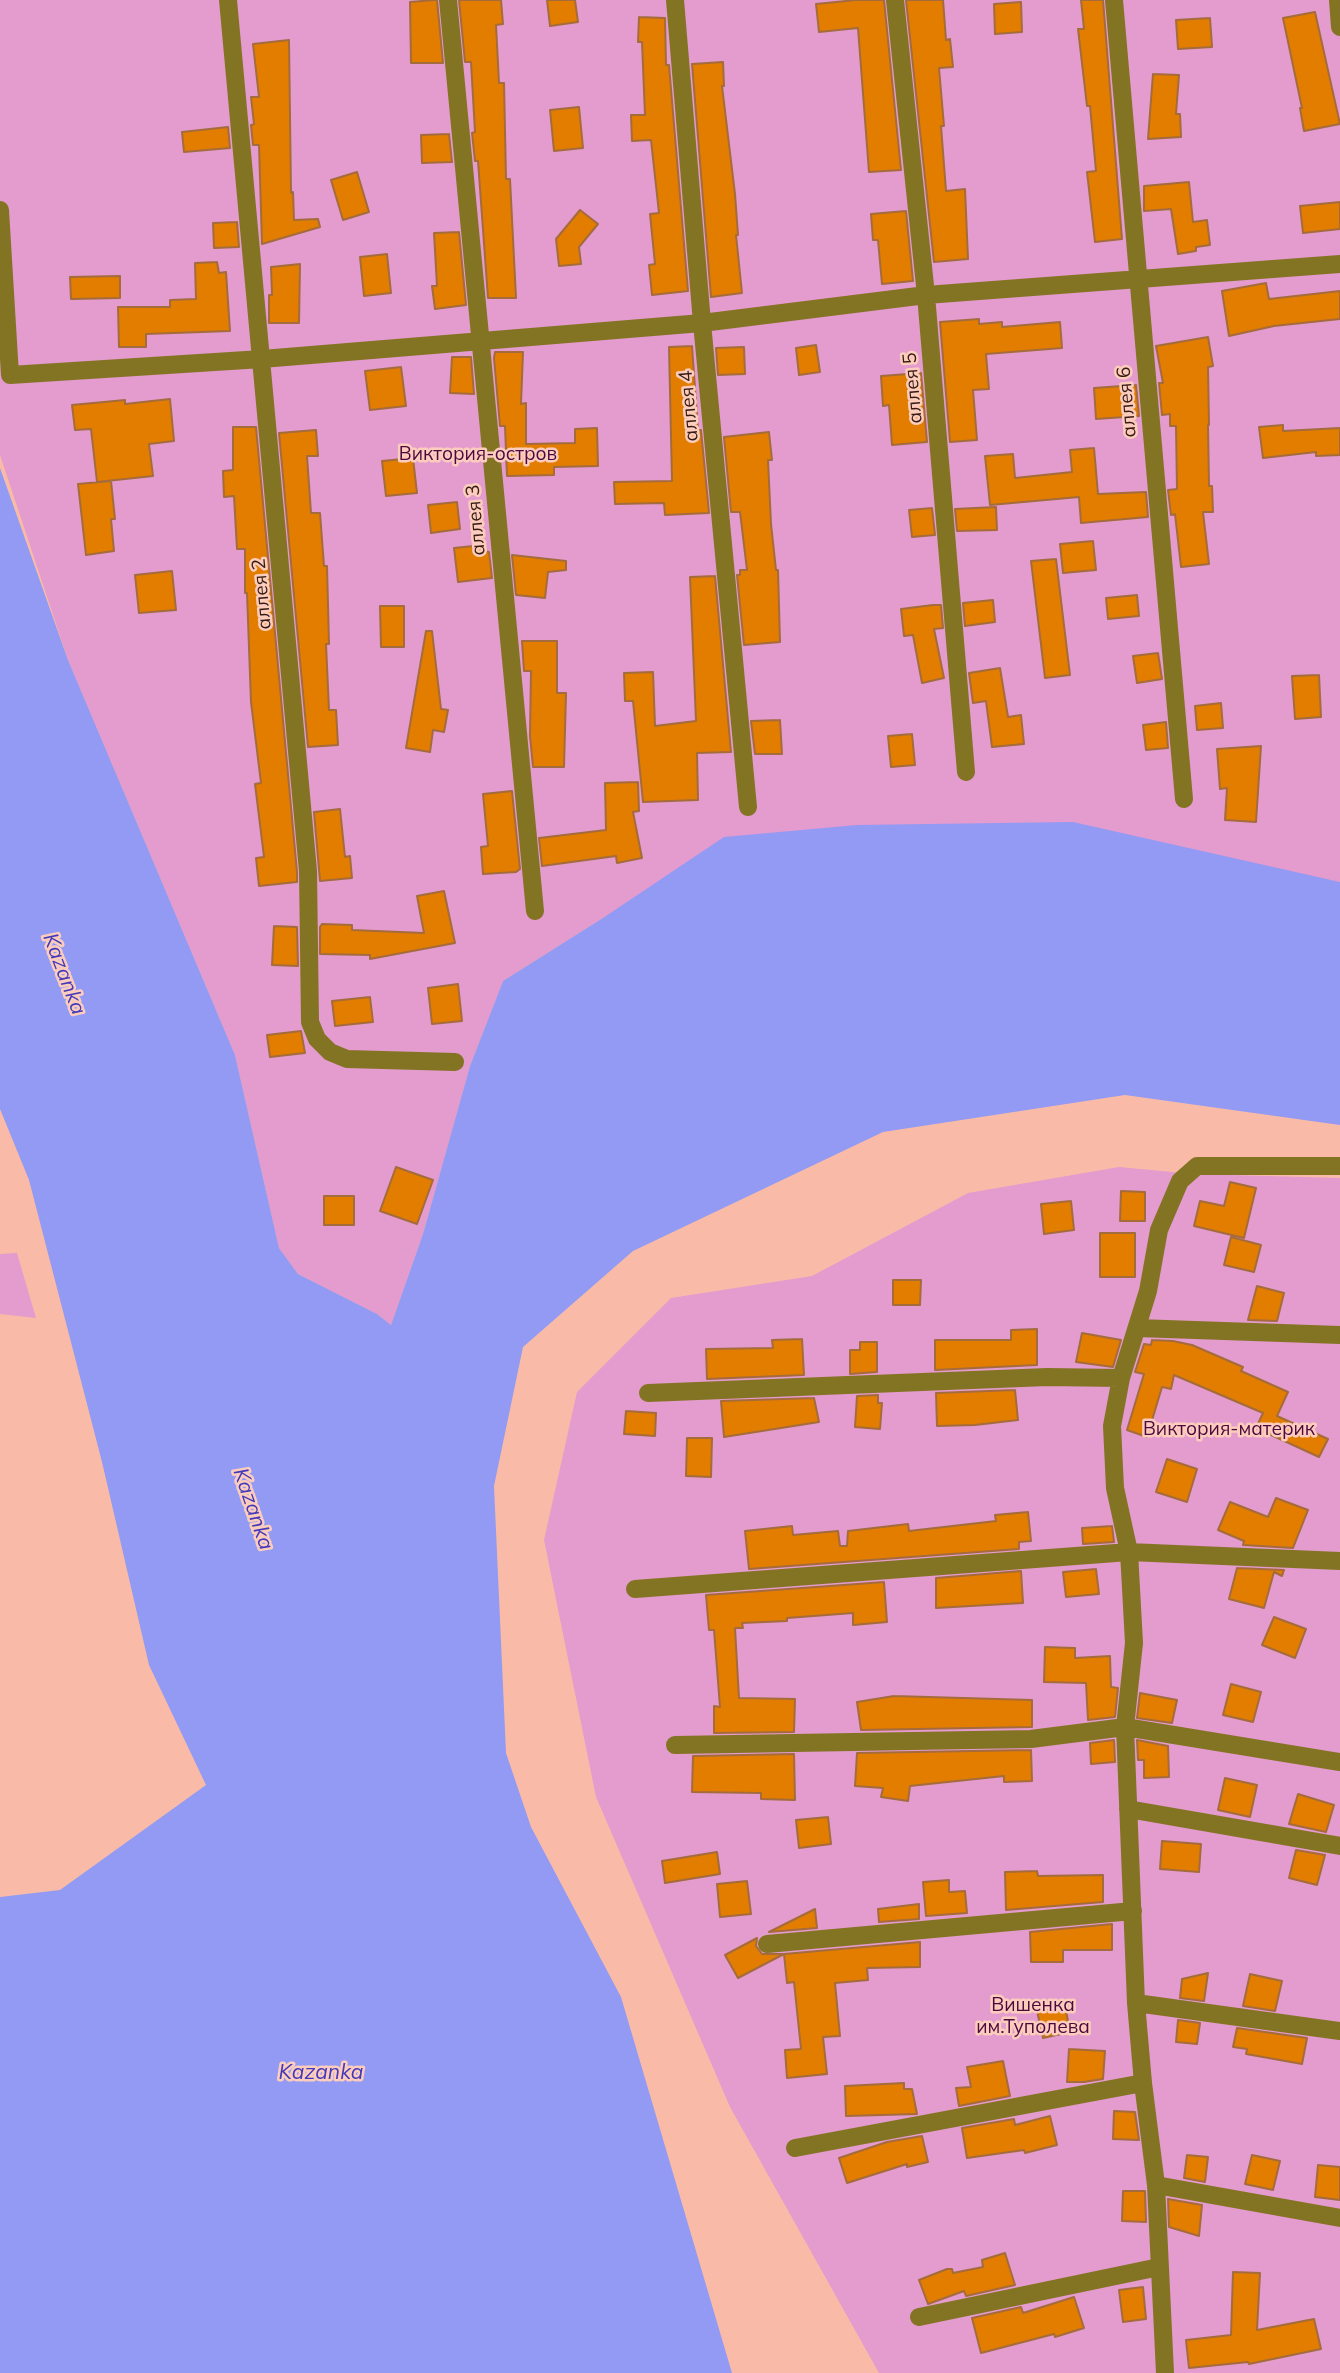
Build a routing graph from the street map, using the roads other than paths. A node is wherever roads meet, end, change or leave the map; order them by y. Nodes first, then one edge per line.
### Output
1 (228, 0) edge
2 (448, 0) edge
3 (675, 0) edge
4 (895, 0) edge
5 (1114, 0) edge
6 (1338, 0) edge
7 (1340, 27) edge
8 (0, 210) edge
9 (1340, 264) edge
10 (1137, 278) junction
11 (926, 295) junction
12 (702, 323) junction
13 (480, 341) junction
14 (262, 359) junction
15 (966, 772) dead end
16 (1184, 799) dead end
17 (748, 807) dead end
18 (535, 911) dead end
19 (456, 1062) dead end
20 (1340, 1166) edge
21 (1137, 1328) junction
22 (1340, 1335) edge
23 (1121, 1378) junction
24 (648, 1393) dead end
25 (1129, 1552) junction
26 (1340, 1561) edge
27 (635, 1589) dead end
28 (1125, 1727) junction
29 (675, 1745) dead end
30 (1340, 1762) edge
31 (1128, 1809) junction
32 (1340, 1846) edge
33 (1133, 1910) junction
34 (767, 1944) dead end
35 (1136, 2003) junction
36 (1340, 2031) edge
37 (1143, 2083) junction
38 (795, 2148) dead end
39 (1156, 2185) junction
40 (1340, 2218) edge
41 (1159, 2267) junction
42 (919, 2317) dead end
43 (1165, 2373) edge

1 - 14 lane, аллея 2
2 - 13 lane, аллея 3
3 - 12 lane, аллея 4
4 - 11 lane, аллея 5
5 - 10 lane, аллея 6
6 - 7 lane
8 - 14 lane
9 - 10 lane
10 - 11 lane
10 - 16 lane, аллея 6
11 - 12 lane
11 - 15 lane, аллея 5
12 - 13 lane
12 - 17 lane, аллея 4
13 - 14 lane
13 - 18 lane, аллея 3
14 - 19 lane, аллея 2
20 - 21 lane
21 - 22 lane
21 - 23 lane
23 - 24 lane
23 - 25 lane
25 - 26 lane
25 - 27 lane
25 - 28 lane
28 - 29 lane
28 - 30 lane
28 - 31 lane
31 - 32 lane
31 - 33 lane
33 - 34 lane
33 - 35 lane
35 - 36 lane
35 - 37 lane
37 - 38 lane
37 - 39 lane
39 - 40 lane
39 - 41 lane
41 - 42 lane
41 - 43 lane

